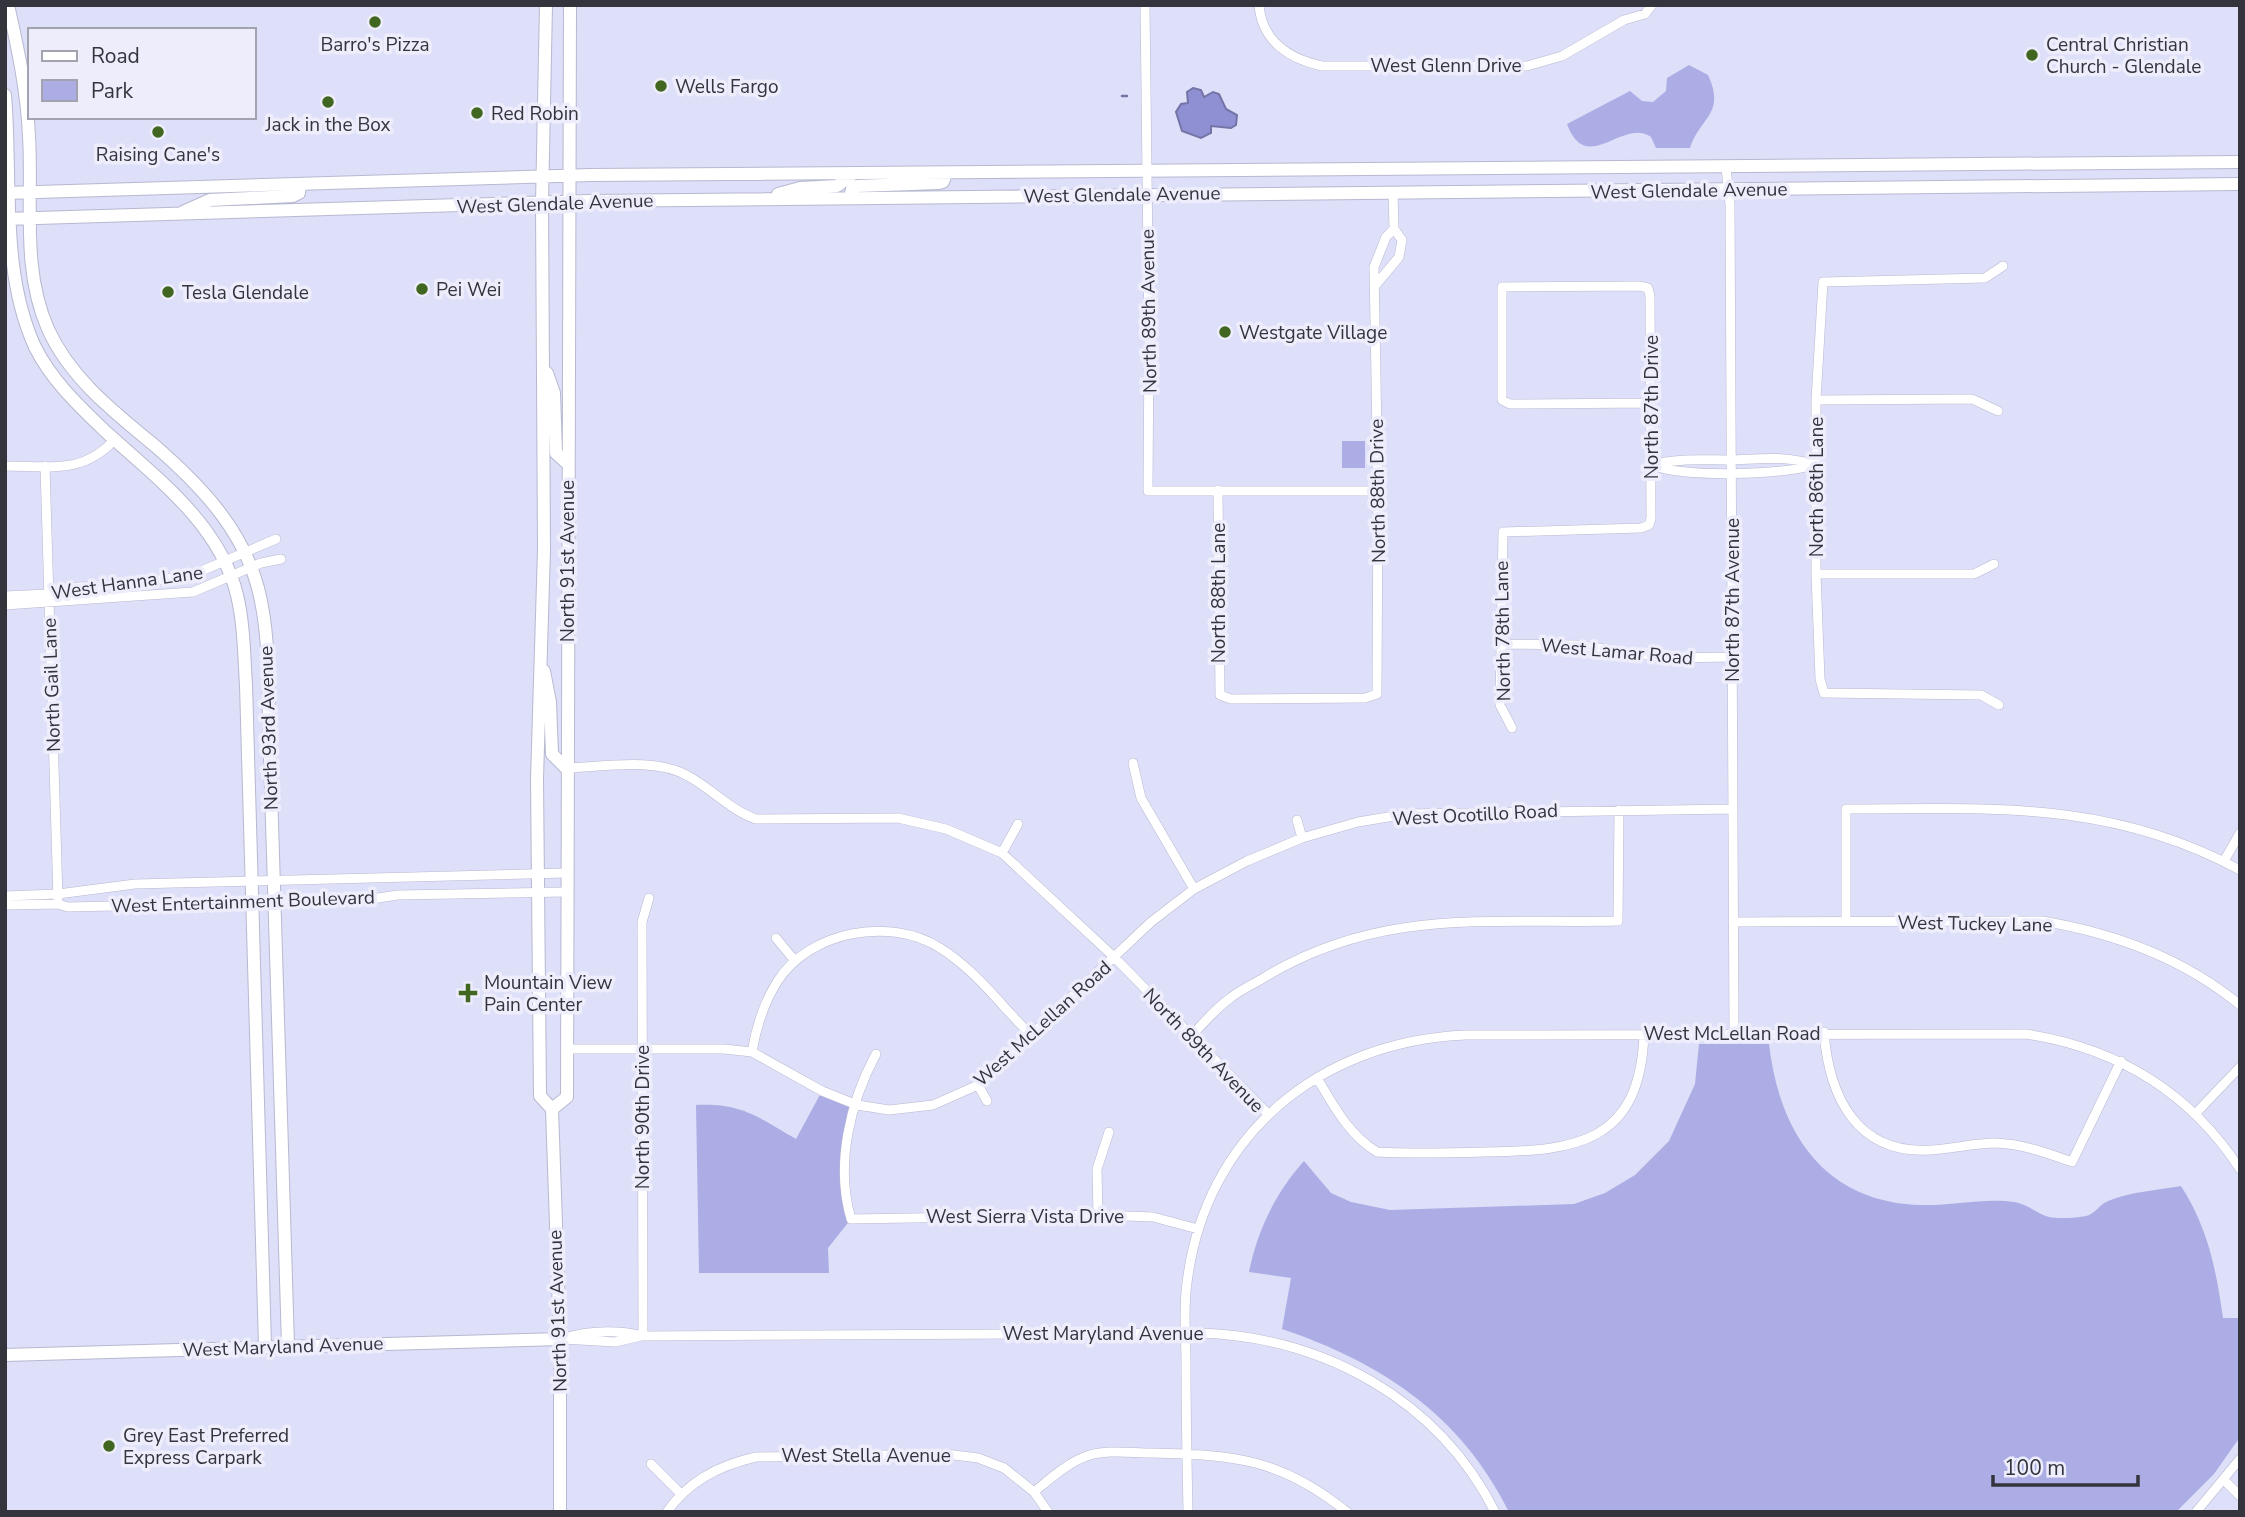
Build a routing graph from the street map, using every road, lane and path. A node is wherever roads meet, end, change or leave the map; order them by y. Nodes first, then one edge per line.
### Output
1 (8, 5) edge
2 (546, 5) edge
3 (570, 5) edge
4 (1145, 5) edge
5 (1259, 5) edge
6 (1652, 8) edge
7 (5, 96) edge
8 (2240, 162) edge
9 (1726, 168) junction
10 (1393, 170) junction
11 (1147, 173) junction
12 (853, 174) junction
13 (946, 174) junction
14 (571, 176) junction
15 (543, 177) junction
16 (300, 184) junction
17 (2240, 184) edge
18 (1728, 190) junction
19 (31, 192) junction
20 (1393, 192) junction
21 (8, 193) edge
22 (1147, 194) junction
23 (850, 198) junction
24 (763, 199) junction
25 (570, 202) junction
26 (542, 203) junction
27 (179, 214) junction
28 (29, 218) junction
29 (8, 219) edge
30 (1394, 229) junction
31 (1383, 249) junction
32 (1399, 257) junction
33 (2003, 265) dead end
34 (1374, 287) junction
35 (544, 363) junction
36 (1816, 400) junction
37 (1651, 403) junction
38 (1997, 411) dead end
39 (115, 439) junction
40 (1779, 457) junction
41 (1732, 460) junction
42 (567, 463) junction
43 (1651, 465) junction
44 (1816, 465) junction
45 (5, 466) edge
46 (45, 466) junction
47 (1779, 471) junction
48 (1732, 472) junction
49 (1218, 490) junction
50 (1378, 491) junction
51 (1503, 532) joint
52 (276, 539) dead end
53 (245, 555) junction
54 (281, 559) dead end
55 (225, 564) junction
56 (1994, 564) dead end
57 (251, 569) junction
58 (1816, 574) junction
59 (232, 578) junction
60 (5, 596) edge
61 (48, 599) junction
62 (5, 605) edge
63 (1501, 644) junction
64 (540, 657) junction
65 (1733, 657) junction
66 (1377, 694) joint
67 (1999, 705) dead end
68 (1512, 728) dead end
69 (1133, 763) dead end
70 (566, 768) junction
71 (1733, 809) junction
72 (1619, 810) junction
73 (1297, 820) dead end
74 (1018, 824) dead end
75 (2240, 833) edge
76 (1302, 838) junction
77 (1002, 853) junction
78 (2224, 862) junction
79 (2240, 870) edge
80 (538, 873) junction
81 (566, 873) junction
82 (252, 881) junction
83 (274, 881) junction
84 (1194, 888) junction
85 (538, 892) junction
86 (566, 892) junction
87 (5, 896) edge
88 (649, 898) dead end
89 (58, 899) junction
90 (252, 902) junction
91 (274, 902) junction
92 (5, 905) edge
93 (1846, 921) junction
94 (1733, 922) junction
95 (776, 938) dead end
96 (1114, 957) junction
97 (794, 961) junction
98 (2240, 1005) edge
99 (1824, 1032) junction
100 (1734, 1033) junction
101 (1644, 1034) junction
102 (1032, 1036) junction
103 (1191, 1036) junction
104 (566, 1049) junction
105 (641, 1049) junction
106 (752, 1052) junction
107 (876, 1054) dead end
108 (2121, 1061) junction
109 (2240, 1067) edge
110 (1317, 1078) junction
111 (978, 1085) junction
112 (987, 1101) dead end
113 (857, 1105) junction
114 (552, 1109) junction
115 (2196, 1113) junction
116 (1268, 1114) junction
117 (1109, 1132) dead end
118 (2240, 1169) edge
119 (1098, 1215) junction
120 (1198, 1229) junction
121 (1186, 1333) junction
122 (643, 1336) junction
123 (560, 1339) junction
124 (288, 1345) junction
125 (265, 1346) junction
126 (5, 1355) edge
127 (1187, 1454) junction
128 (2240, 1459) edge
129 (651, 1464) dead end
130 (2224, 1480) junction
131 (1034, 1492) junction
132 (681, 1494) junction
133 (2240, 1496) edge
134 (560, 1512) edge
135 (667, 1512) edge
136 (1048, 1512) edge
137 (1188, 1512) edge
138 (1346, 1512) edge
139 (1495, 1512) edge
140 (2196, 1512) edge

1 - 19 main road, North 93rd Avenue
2 - 15 main road, North 91st Avenue
3 - 14 main road, North 91st Avenue
4 - 11 street, North 89th Avenue
5 - 6 street, West Glenn Drive
7 - 21 main road, North 93rd Avenue
8 - 9 main road, West Glendale Avenue
9 - 10 main road, West Glendale Avenue
9 - 18 street, North 87th Avenue
10 - 11 main road, West Glendale Avenue
10 - 20 main road
11 - 13 main road, West Glendale Avenue
11 - 22 street, North 89th Avenue
12 - 13 main road, West Glendale Avenue
12 - 14 main road, West Glendale Avenue
12 - 24 main road
13 - 23 main road
14 - 15 main road, West Glendale Avenue
14 - 25 main road, North 91st Avenue
15 - 16 main road, West Glendale Avenue
15 - 26 main road, North 91st Avenue
16 - 19 main road, West Glendale Avenue
16 - 27 main road
17 - 18 main road, West Glendale Avenue
18 - 20 main road, West Glendale Avenue
18 - 41 street, North 87th Avenue
19 - 21 main road, West Glendale Avenue
19 - 28 main road, North 93rd Avenue
20 - 22 main road, West Glendale Avenue
20 - 30 street
21 - 29 main road, North 93rd Avenue
22 - 23 main road, West Glendale Avenue
22 - 49 street, North 89th Avenue
23 - 24 main road, West Glendale Avenue
24 - 25 main road, West Glendale Avenue
25 - 26 main road, West Glendale Avenue
25 - 42 main road, North 91st Avenue
26 - 27 main road, West Glendale Avenue
26 - 35 main road, North 91st Avenue
27 - 28 main road, West Glendale Avenue
28 - 29 main road, West Glendale Avenue
28 - 53 main road, North 93rd Avenue
29 - 39 main road, North 93rd Avenue
30 - 31 street, North 88th Drive
30 - 32 street
31 - 32 street
31 - 34 street, North 88th Drive
32 - 34 street
33 - 36 street, North 86th Lane
34 - 50 street, North 88th Drive
35 - 42 main road
35 - 64 main road, North 91st Avenue
36 - 38 street
36 - 44 street, North 86th Lane
37 - 37 street, North 87th Drive
37 - 43 street, North 87th Drive
39 - 46 street
39 - 55 main road, North 93rd Avenue
40 - 41 street
40 - 44 street
40 - 47 street
41 - 43 street
41 - 48 street, North 87th Avenue
42 - 70 main road, North 91st Avenue
43 - 48 street
43 - 51 street, North 87th Drive
44 - 47 street
44 - 58 street, North 86th Lane
45 - 46 street
46 - 61 street, North Gail Lane
47 - 48 street
48 - 65 street, North 87th Avenue
49 - 50 street
49 - 66 street, North 88th Lane
50 - 66 street, North 88th Drive
51 - 63 street, North 78th Lane
52 - 53 street, West Hanna Lane
53 - 55 street, West Hanna Lane
53 - 57 main road, North 93rd Avenue
54 - 57 street, West Hanna Lane
55 - 59 main road, North 93rd Avenue
55 - 61 street, West Hanna Lane
56 - 58 street
57 - 59 street, West Hanna Lane
57 - 83 main road, North 93rd Avenue
58 - 67 street, North 86th Lane
59 - 61 street, West Hanna Lane
59 - 82 main road, North 93rd Avenue
60 - 61 street, West Hanna Lane
61 - 62 street, West Hanna Lane
61 - 89 street, North Gail Lane
63 - 65 street, West Lamar Road
63 - 68 street, North 78th Lane
64 - 70 main road
64 - 80 main road, North 91st Avenue
65 - 71 street, North 87th Avenue
69 - 84 street
70 - 77 street
70 - 81 main road, North 91st Avenue
71 - 72 street, West Ocotillo Road
71 - 94 street, North 87th Avenue
72 - 76 street, West Ocotillo Road
72 - 103 street
73 - 76 street
74 - 77 street
75 - 78 street
76 - 84 street, West Ocotillo Road
77 - 96 street
78 - 79 street
78 - 93 street
80 - 81 street, West Entertainment Boulevard
80 - 83 street, West Entertainment Boulevard
80 - 85 main road, North 91st Avenue
81 - 86 main road, North 91st Avenue
82 - 83 street, West Entertainment Boulevard
82 - 89 street, West Entertainment Boulevard
82 - 90 main road, North 93rd Avenue
83 - 91 main road, North 93rd Avenue
84 - 96 street, West Ocotillo Road
85 - 86 street, West Entertainment Boulevard
85 - 91 street, West Entertainment Boulevard
85 - 114 main road, North 91st Avenue
86 - 104 main road, North 91st Avenue
87 - 89 street, West Entertainment Boulevard
88 - 105 street, North 90th Drive
89 - 90 street, West Entertainment Boulevard
89 - 92 street, West Entertainment Boulevard
90 - 91 street, West Entertainment Boulevard
90 - 125 main road, North 93rd Avenue
91 - 124 main road, North 93rd Avenue
93 - 94 street, West Tuckey Lane
93 - 98 street, West Tuckey Lane
94 - 100 street, North 87th Avenue
95 - 97 street
96 - 102 street, West McLellan Road
96 - 103 street, North 89th Avenue
97 - 102 street
97 - 106 street
99 - 100 street, West McLellan Road
99 - 108 street, West McLellan Road
99 - 108 street
100 - 101 street, West McLellan Road
101 - 110 street, West McLellan Road
101 - 110 street
102 - 111 street, West McLellan Road
103 - 116 street, North 89th Avenue
104 - 105 street, West McLellan Road
104 - 114 main road, North 91st Avenue
105 - 106 street, West McLellan Road
105 - 122 street, North 90th Drive
106 - 113 street, West McLellan Road
107 - 113 street
108 - 115 street, West McLellan Road
109 - 115 street
110 - 116 street, West McLellan Road
111 - 112 street
111 - 113 street, West McLellan Road
113 - 119 street, West Sierra Vista Drive
114 - 123 main road, North 91st Avenue
115 - 118 street, West McLellan Road
116 - 120 street, North 89th Avenue
117 - 119 street
119 - 120 street, West Sierra Vista Drive
120 - 121 street, North 89th Avenue
121 - 122 street, West Maryland Avenue
121 - 127 street, North 89th Avenue
121 - 139 street, West Maryland Avenue
122 - 123 street, West Maryland Avenue
123 - 124 main road, West Maryland Avenue
123 - 134 main road, North 91st Avenue
124 - 125 main road, West Maryland Avenue
125 - 126 main road, West Maryland Avenue
127 - 131 street
127 - 137 street, North 89th Avenue
127 - 138 street
128 - 130 street
129 - 132 street
130 - 133 street
130 - 140 street
131 - 132 street, West Stella Avenue
131 - 136 street, West Stella Avenue
132 - 135 street

